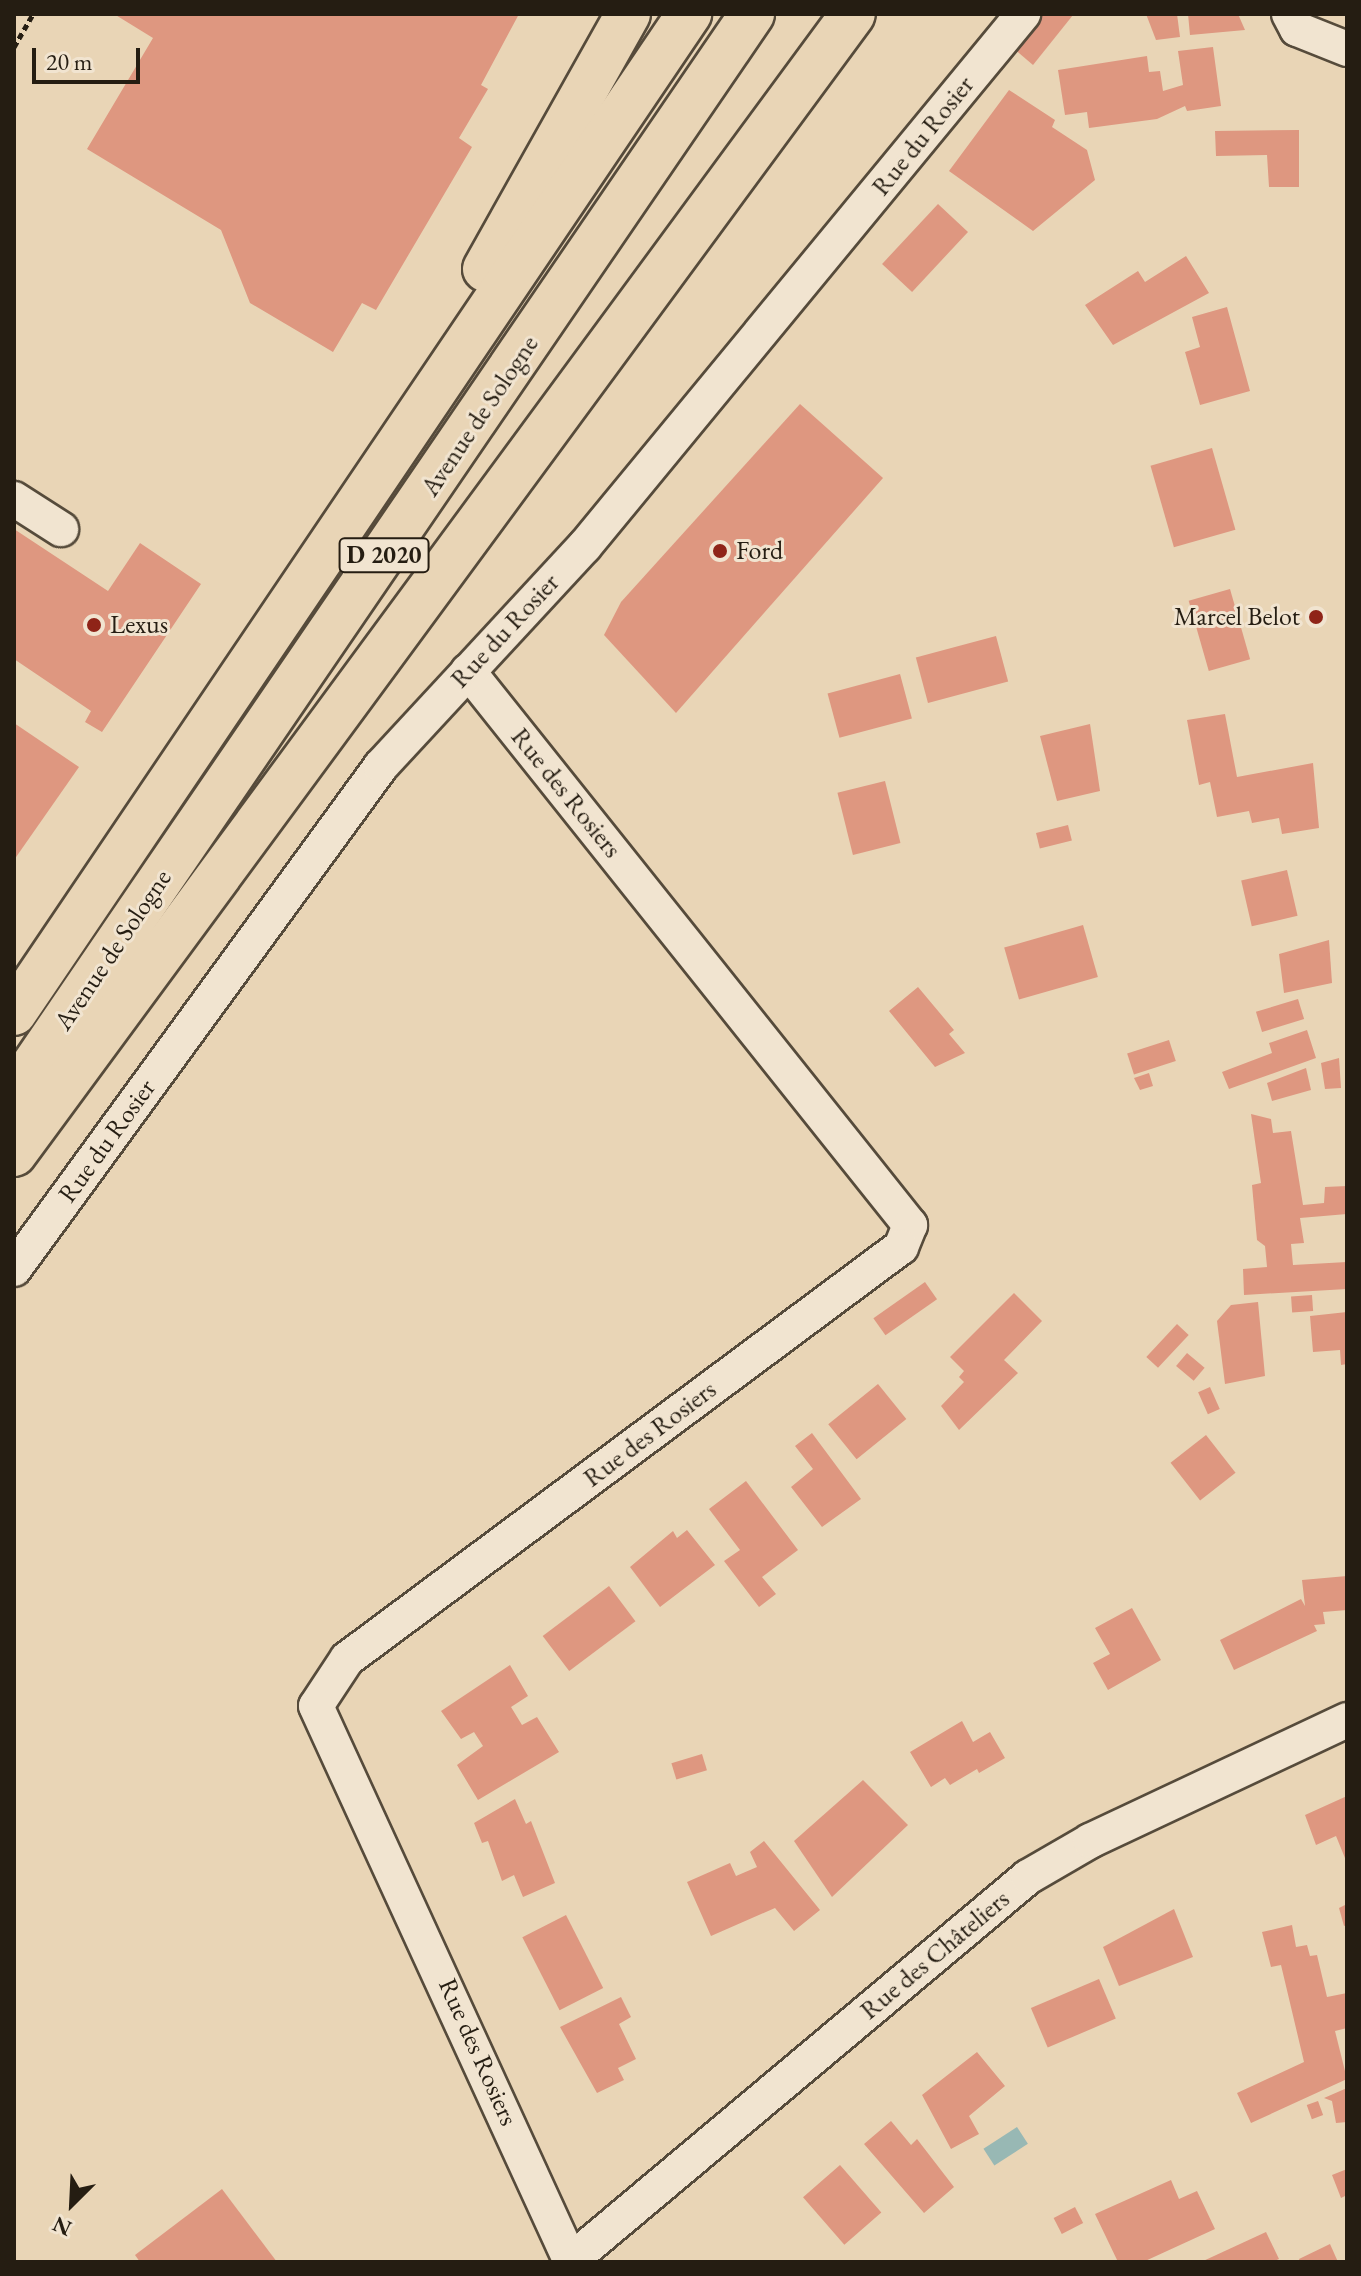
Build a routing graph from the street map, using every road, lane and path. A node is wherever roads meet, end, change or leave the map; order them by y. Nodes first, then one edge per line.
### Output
1 (33, 14) edge
2 (628, 14) edge
3 (689, 14) edge
4 (752, 14) edge
5 (821, 14) edge
6 (853, 14) edge
7 (1023, 14) edge
8 (1289, 14) edge
9 (14, 47) edge
10 (1347, 49) edge
11 (595, 362) junction
12 (14, 499) edge
13 (347, 515) junction
14 (61, 529) dead end
15 (468, 671) junction
16 (14, 1013) edge
17 (14, 1094) edge
18 (14, 1154) edge
19 (14, 1269) edge
20 (1347, 1720) edge
21 (570, 2262) edge

1 - 9 path
2 - 13 main road
3 - 13 main road, Avenue de Sologne / D 2020
4 - 17 main road, Avenue de Sologne / D 2020
5 - 11 main road
6 - 11 main road
7 - 15 street, Rue du Rosier
8 - 10 street
11 - 18 main road
12 - 14 street
13 - 16 main road, Avenue de Sologne / D 2020
15 - 19 street, Rue du Rosier
15 - 21 street, Rue des Rosiers
20 - 21 street, Rue des Châteliers

